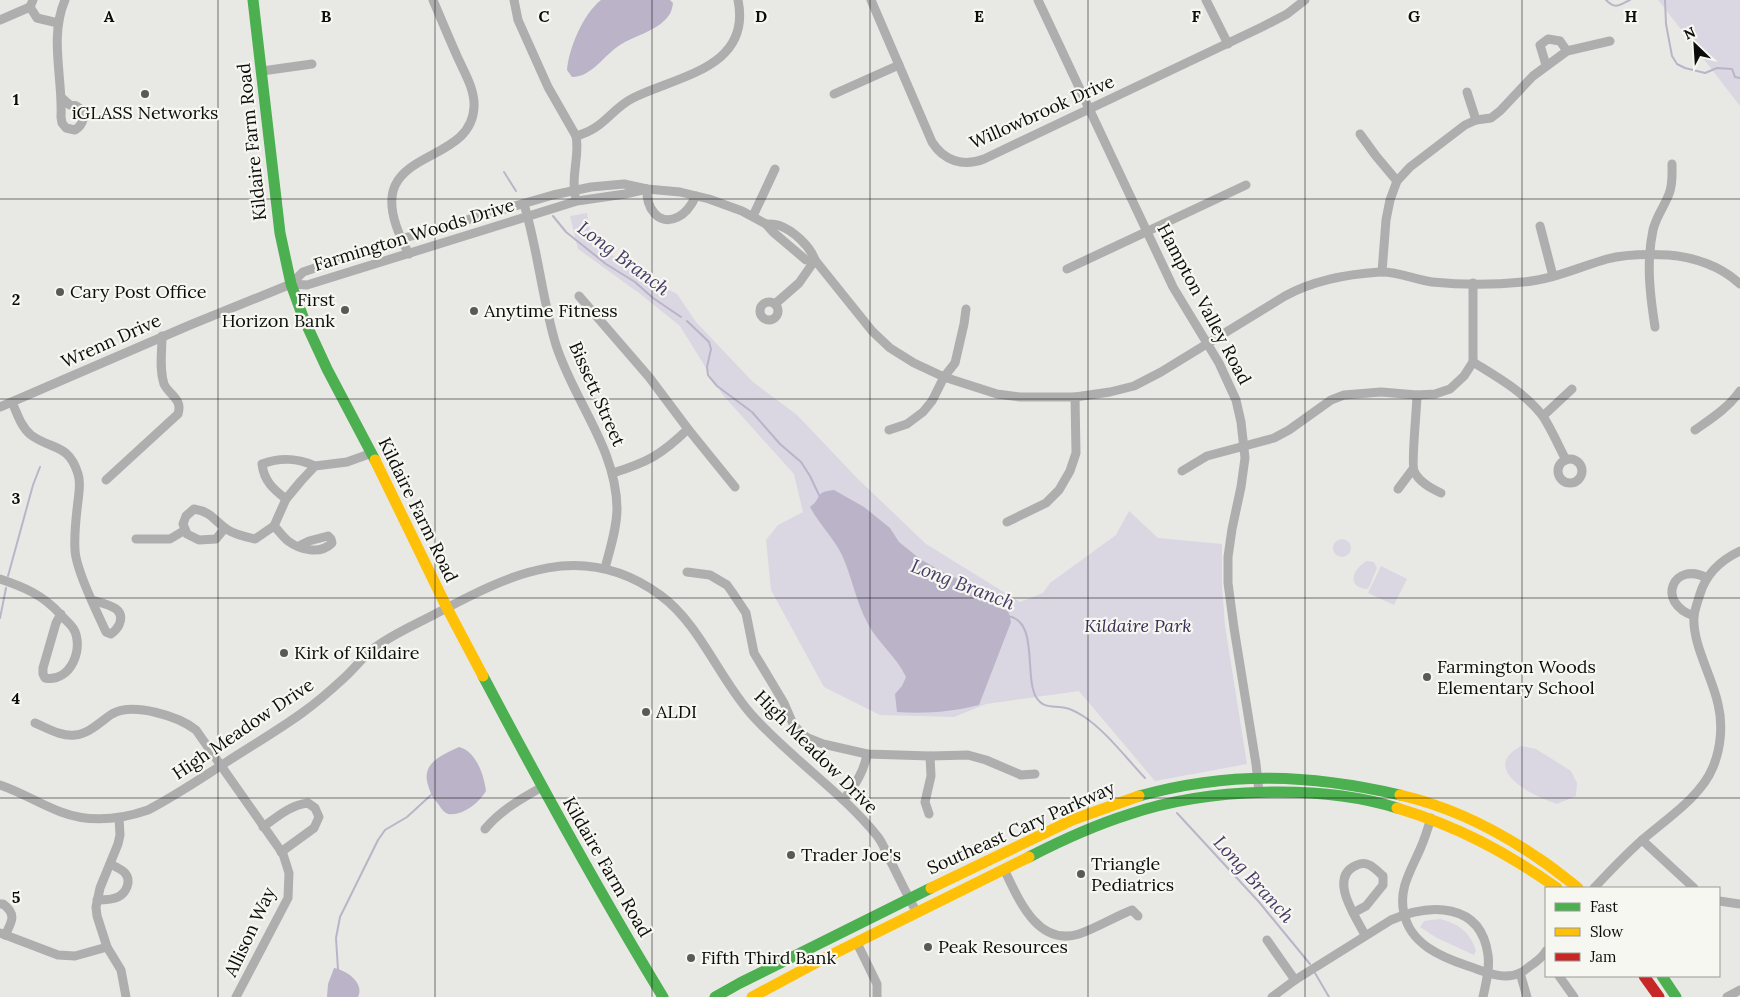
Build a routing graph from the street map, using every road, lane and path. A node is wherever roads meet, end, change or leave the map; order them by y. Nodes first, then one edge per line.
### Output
1 (65, 0) edge
2 (254, 0) edge
3 (433, 0) edge
4 (514, 0) edge
5 (738, 0) edge
6 (871, 0) edge
7 (1038, 0) edge
8 (1206, 0) edge
9 (1305, 0) edge
10 (31, 3) edge
11 (0, 20) edge
12 (58, 23) junction
13 (1610, 41) dead end
14 (1228, 44) junction
15 (1567, 51) junction
16 (312, 64) dead end
17 (1546, 65) junction
18 (899, 66) junction
19 (262, 71) junction
20 (1467, 92) dead end
21 (834, 94) dead end
22 (61, 97) dead end
23 (1089, 110) junction
24 (1476, 120) junction
25 (1360, 134) dead end
26 (576, 136) junction
27 (1672, 164) dead end
28 (776, 169) dead end
29 (1397, 181) junction
30 (1246, 185) dead end
31 (647, 189) junction
32 (574, 190) junction
33 (696, 196) junction
34 (576, 201) junction
35 (524, 204) junction
36 (528, 216) junction
37 (753, 216) junction
38 (1540, 226) dead end
39 (1147, 232) junction
40 (401, 239) junction
41 (409, 254) junction
42 (1650, 254) junction
43 (815, 260) junction
44 (1067, 269) dead end
45 (1382, 272) junction
46 (1553, 276) junction
47 (1739, 282) edge
48 (1473, 283) junction
49 (291, 284) junction
50 (579, 296) dead end
51 (775, 304) dead end
52 (966, 309) dead end
53 (1655, 327) dead end
54 (162, 336) junction
55 (1207, 343) junction
56 (1473, 362) junction
57 (944, 378) junction
58 (1572, 389) dead end
59 (1740, 391) edge
60 (1417, 395) junction
61 (1075, 397) junction
62 (12, 402) junction
63 (0, 407) edge
64 (1543, 416) junction
65 (688, 429) junction
66 (889, 430) dead end
67 (1695, 430) dead end
68 (1244, 445) junction
69 (372, 453) junction
70 (1566, 460) dead end
71 (316, 466) junction
72 (1413, 469) junction
73 (1182, 471) dead end
74 (613, 473) junction
75 (106, 480) dead end
76 (735, 487) dead end
77 (1398, 489) dead end
78 (1441, 493) dead end
79 (286, 499) junction
80 (1007, 522) dead end
81 (274, 526) junction
82 (226, 528) junction
83 (185, 530) junction
84 (136, 539) dead end
85 (299, 546) dead end
86 (1740, 551) edge
87 (605, 568) junction
88 (686, 572) dead end
89 (1706, 578) junction
90 (0, 580) edge
91 (92, 600) dead end
92 (447, 608) junction
93 (60, 614) junction
94 (1694, 616) junction
95 (34, 723) dead end
96 (867, 754) junction
97 (930, 756) junction
98 (220, 766) junction
99 (1034, 774) dead end
100 (1257, 778) junction
101 (0, 786) edge
102 (542, 787) junction
103 (1259, 792) junction
104 (844, 799) junction
105 (929, 814) dead end
106 (119, 818) junction
107 (1431, 818) junction
108 (263, 827) junction
109 (485, 829) dead end
110 (1642, 840) junction
111 (281, 852) junction
112 (111, 864) junction
113 (1004, 869) junction
114 (1555, 887) edge
115 (1577, 887) edge
116 (1595, 887) edge
117 (1693, 887) edge
118 (909, 898) junction
119 (97, 900) junction
120 (1720, 900) edge
121 (0, 904) edge
122 (1740, 904) edge
123 (917, 913) junction
124 (1353, 913) junction
125 (1404, 914) junction
126 (1138, 916) dead end
127 (3, 934) edge
128 (1364, 935) junction
129 (1267, 940) dead end
130 (857, 943) junction
131 (107, 947) junction
132 (1545, 955) edge
133 (1520, 973) junction
134 (1488, 974) junction
135 (1560, 977) edge
136 (1645, 977) edge
137 (1663, 977) edge
138 (1295, 980) junction
139 (1740, 990) edge
140 (126, 997) edge
141 (236, 997) edge
142 (663, 997) edge
143 (715, 997) edge
144 (752, 997) edge
145 (877, 997) edge
146 (1272, 997) edge
147 (1483, 997) edge
148 (1528, 997) edge
149 (1574, 997) edge
150 (1659, 997) edge
151 (1676, 997) edge
152 (1727, 997) edge

1 - 12 street
2 - 19 main road, Kildaire Farm Road
3 - 40 street
4 - 26 street
5 - 26 street
6 - 18 street, Willowbrook Drive
7 - 23 street, Hampton Valley Road
8 - 14 street
9 - 14 street, Willowbrook Drive
10 - 11 street
10 - 12 street
12 - 22 street
13 - 15 street
14 - 23 street, Willowbrook Drive
15 - 17 street
15 - 17 street
16 - 19 street
17 - 24 street
18 - 21 street
18 - 23 street, Willowbrook Drive
19 - 49 main road, Kildaire Farm Road
20 - 24 street
23 - 39 street, Hampton Valley Road
24 - 29 street
25 - 29 street
26 - 32 street
27 - 42 street
28 - 37 street
29 - 45 street
30 - 39 street
31 - 32 street, Farmington Woods Drive
31 - 33 street, Farmington Woods Drive
31 - 33 street
31 - 34 street, Farmington Woods Drive
32 - 34 street
32 - 35 street, Farmington Woods Drive
33 - 37 street, Farmington Woods Drive
34 - 36 street, Farmington Woods Drive
35 - 36 street, Bissett Street
35 - 40 street, Farmington Woods Drive
36 - 41 street, Farmington Woods Drive
36 - 74 street, Bissett Street
37 - 43 street, Farmington Woods Drive
38 - 46 street
39 - 44 street
39 - 55 street, Hampton Valley Road
40 - 41 street
40 - 49 street, Farmington Woods Drive
41 - 49 street, Farmington Woods Drive
42 - 46 street, Farmington Woods Drive
42 - 47 street, Farmington Woods Drive
42 - 53 street
43 - 51 street
43 - 57 street, Farmington Woods Drive
45 - 48 street, Farmington Woods Drive
45 - 55 street, Farmington Woods Drive
46 - 48 street, Farmington Woods Drive
48 - 56 street
49 - 54 street, Wrenn Drive
49 - 69 main road, Kildaire Farm Road
50 - 65 street
52 - 57 street
54 - 62 street, Wrenn Drive
54 - 75 street
55 - 61 street, Farmington Woods Drive
55 - 68 street, Hampton Valley Road
56 - 60 street
56 - 64 street
57 - 61 street, Farmington Woods Drive
57 - 66 street
58 - 64 street
59 - 67 street
60 - 68 street
60 - 72 street
61 - 80 street
62 - 63 street, Wrenn Drive
62 - 91 street
64 - 70 street
65 - 74 street
65 - 76 street
68 - 73 street
68 - 100 street, Hampton Valley Road
69 - 71 street
69 - 92 main road, Kildaire Farm Road
71 - 79 street
71 - 79 street
72 - 77 street
72 - 78 street
74 - 87 street, Bissett Street
79 - 81 street
81 - 82 street
81 - 85 street
82 - 83 street
82 - 83 street
83 - 84 street
86 - 89 street
87 - 92 street, High Meadow Drive
87 - 104 street, High Meadow Drive
88 - 96 street
89 - 94 street
89 - 94 street
90 - 93 street
92 - 98 street, High Meadow Drive
92 - 102 main road, Kildaire Farm Road
93 - 93 street
94 - 110 street
95 - 98 street, Allison Way
96 - 97 street
96 - 104 street
97 - 99 street
97 - 105 street
98 - 106 street, High Meadow Drive
98 - 108 street, Allison Way
100 - 103 street, Hampton Valley Road
100 - 115 main road, Southeast Cary Parkway
100 - 118 main road, Southeast Cary Parkway
101 - 106 street, High Meadow Drive
102 - 109 street
102 - 142 main road, Kildaire Farm Road
103 - 107 main road, Southeast Cary Parkway
103 - 113 main road, Southeast Cary Parkway
104 - 118 street, High Meadow Drive
106 - 112 street
107 - 114 main road, Southeast Cary Parkway
107 - 125 street
108 - 111 street, Allison Way
108 - 111 street
110 - 116 street
110 - 117 street
111 - 141 street, Allison Way
112 - 119 street
112 - 119 street
113 - 123 main road, Southeast Cary Parkway
113 - 126 street
118 - 123 street, High Meadow Drive
118 - 143 main road, Southeast Cary Parkway
119 - 131 street
120 - 122 street
121 - 127 street
123 - 130 main road, Southeast Cary Parkway
124 - 124 street
124 - 128 street
125 - 128 street
125 - 134 street
125 - 134 street
127 - 131 street
128 - 138 street
129 - 138 street
130 - 144 main road, Southeast Cary Parkway
130 - 145 street
131 - 140 street
132 - 133 street
133 - 134 street
133 - 148 street
134 - 147 street
135 - 149 street
136 - 150 main road
137 - 151 main road
138 - 146 street
139 - 152 street

